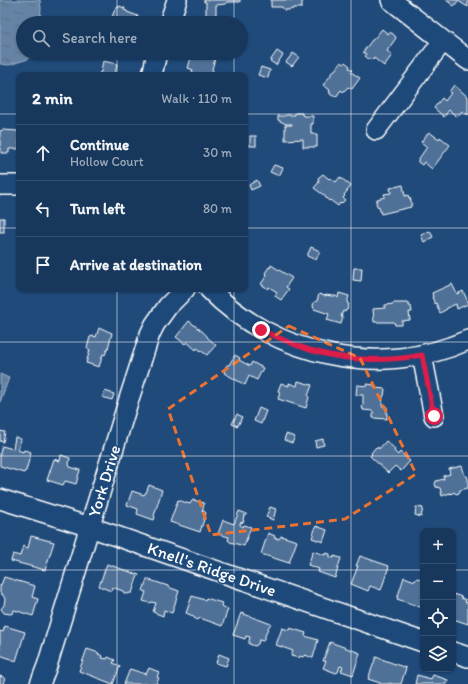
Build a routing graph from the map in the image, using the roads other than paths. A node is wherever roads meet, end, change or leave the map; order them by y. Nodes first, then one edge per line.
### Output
1 (177, 0) edge
2 (390, 0) edge
3 (171, 16) edge
4 (443, 41) junction
5 (156, 60) edge
6 (468, 60) edge
7 (153, 72) edge
8 (376, 130) dead end
9 (0, 185) edge
10 (16, 185) edge
11 (183, 292) edge
12 (212, 292) edge
13 (468, 340) edge
14 (422, 355) junction
15 (434, 416) dead end
16 (0, 499) edge
17 (90, 527) junction
18 (420, 641) edge
19 (456, 653) edge
20 (468, 657) edge
21 (40, 684) edge

1 - 3 street
2 - 4 street
4 - 6 street
4 - 8 street
5 - 7 street
9 - 10 street
11 - 17 street, York Drive
12 - 14 street
13 - 14 street
14 - 15 street
16 - 17 street, Knell's Ridge Drive
17 - 18 street, Knell's Ridge Drive
17 - 21 street, York Drive
19 - 20 street

